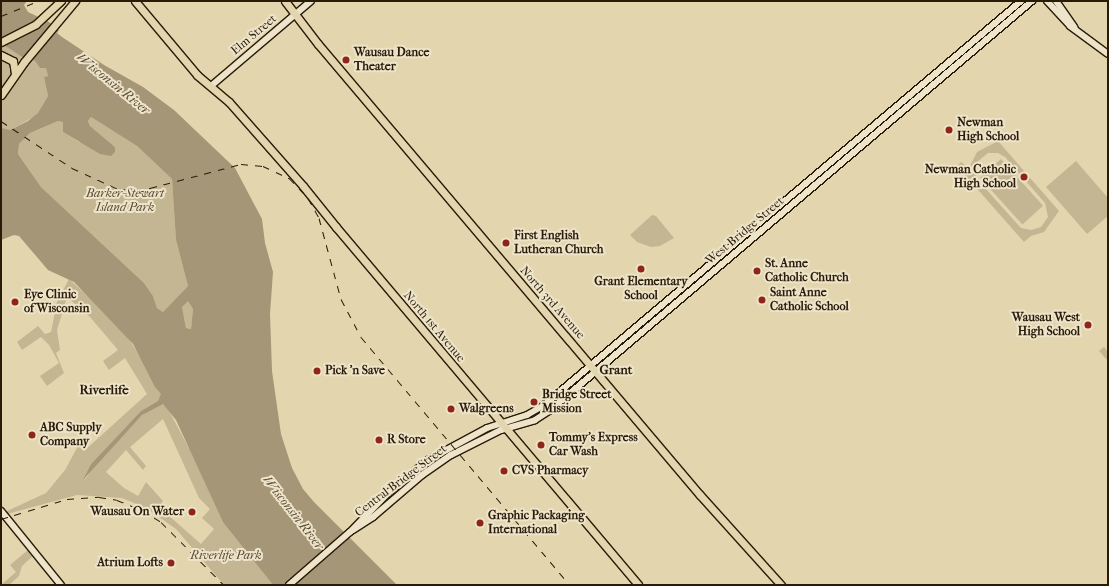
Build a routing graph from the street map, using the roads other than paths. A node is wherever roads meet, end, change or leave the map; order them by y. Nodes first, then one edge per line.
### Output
1 (61, 1) edge
2 (75, 1) edge
3 (135, 1) edge
4 (285, 1) edge
5 (311, 1) edge
6 (1021, 1) edge
7 (1032, 1) edge
8 (1047, 1) edge
9 (1056, 1) edge
10 (295, 14) junction
11 (1077, 32) junction
12 (1, 42) edge
13 (1108, 54) edge
14 (1, 56) edge
15 (15, 73) junction
16 (211, 86) junction
17 (1, 95) edge
18 (591, 366) junction
19 (596, 372) junction
20 (500, 423) junction
21 (506, 429) junction
22 (452, 445) joint
23 (457, 452) joint
24 (1, 511) edge
25 (350, 532) junction
26 (61, 585) edge
27 (289, 585) edge
28 (638, 585) edge
29 (781, 585) edge

1 - 12 main road
2 - 15 main road
3 - 16 main road, North 1st Avenue
4 - 10 main road, North 3rd Avenue
5 - 10 main road, Elm Street
6 - 18 main road, West Bridge Street
7 - 19 main road, West Bridge Street
8 - 11 main road
9 - 11 main road
10 - 16 main road, Elm Street
10 - 18 main road, North 3rd Avenue
11 - 13 main road
14 - 15 main road
15 - 17 main road
16 - 20 main road, North 1st Avenue
18 - 19 main road, North 3rd Avenue
18 - 20 main road, West Bridge Street
19 - 21 main road, West Bridge Street
19 - 29 main road, North 3rd Avenue
20 - 21 main road, North 1st Avenue
20 - 22 main road, West Bridge Street
21 - 23 main road, West Bridge Street
21 - 28 main road, North 1st Avenue
22 - 25 main road, Central Bridge Street
23 - 25 main road, Central Bridge Street
24 - 26 main road
25 - 27 main road

